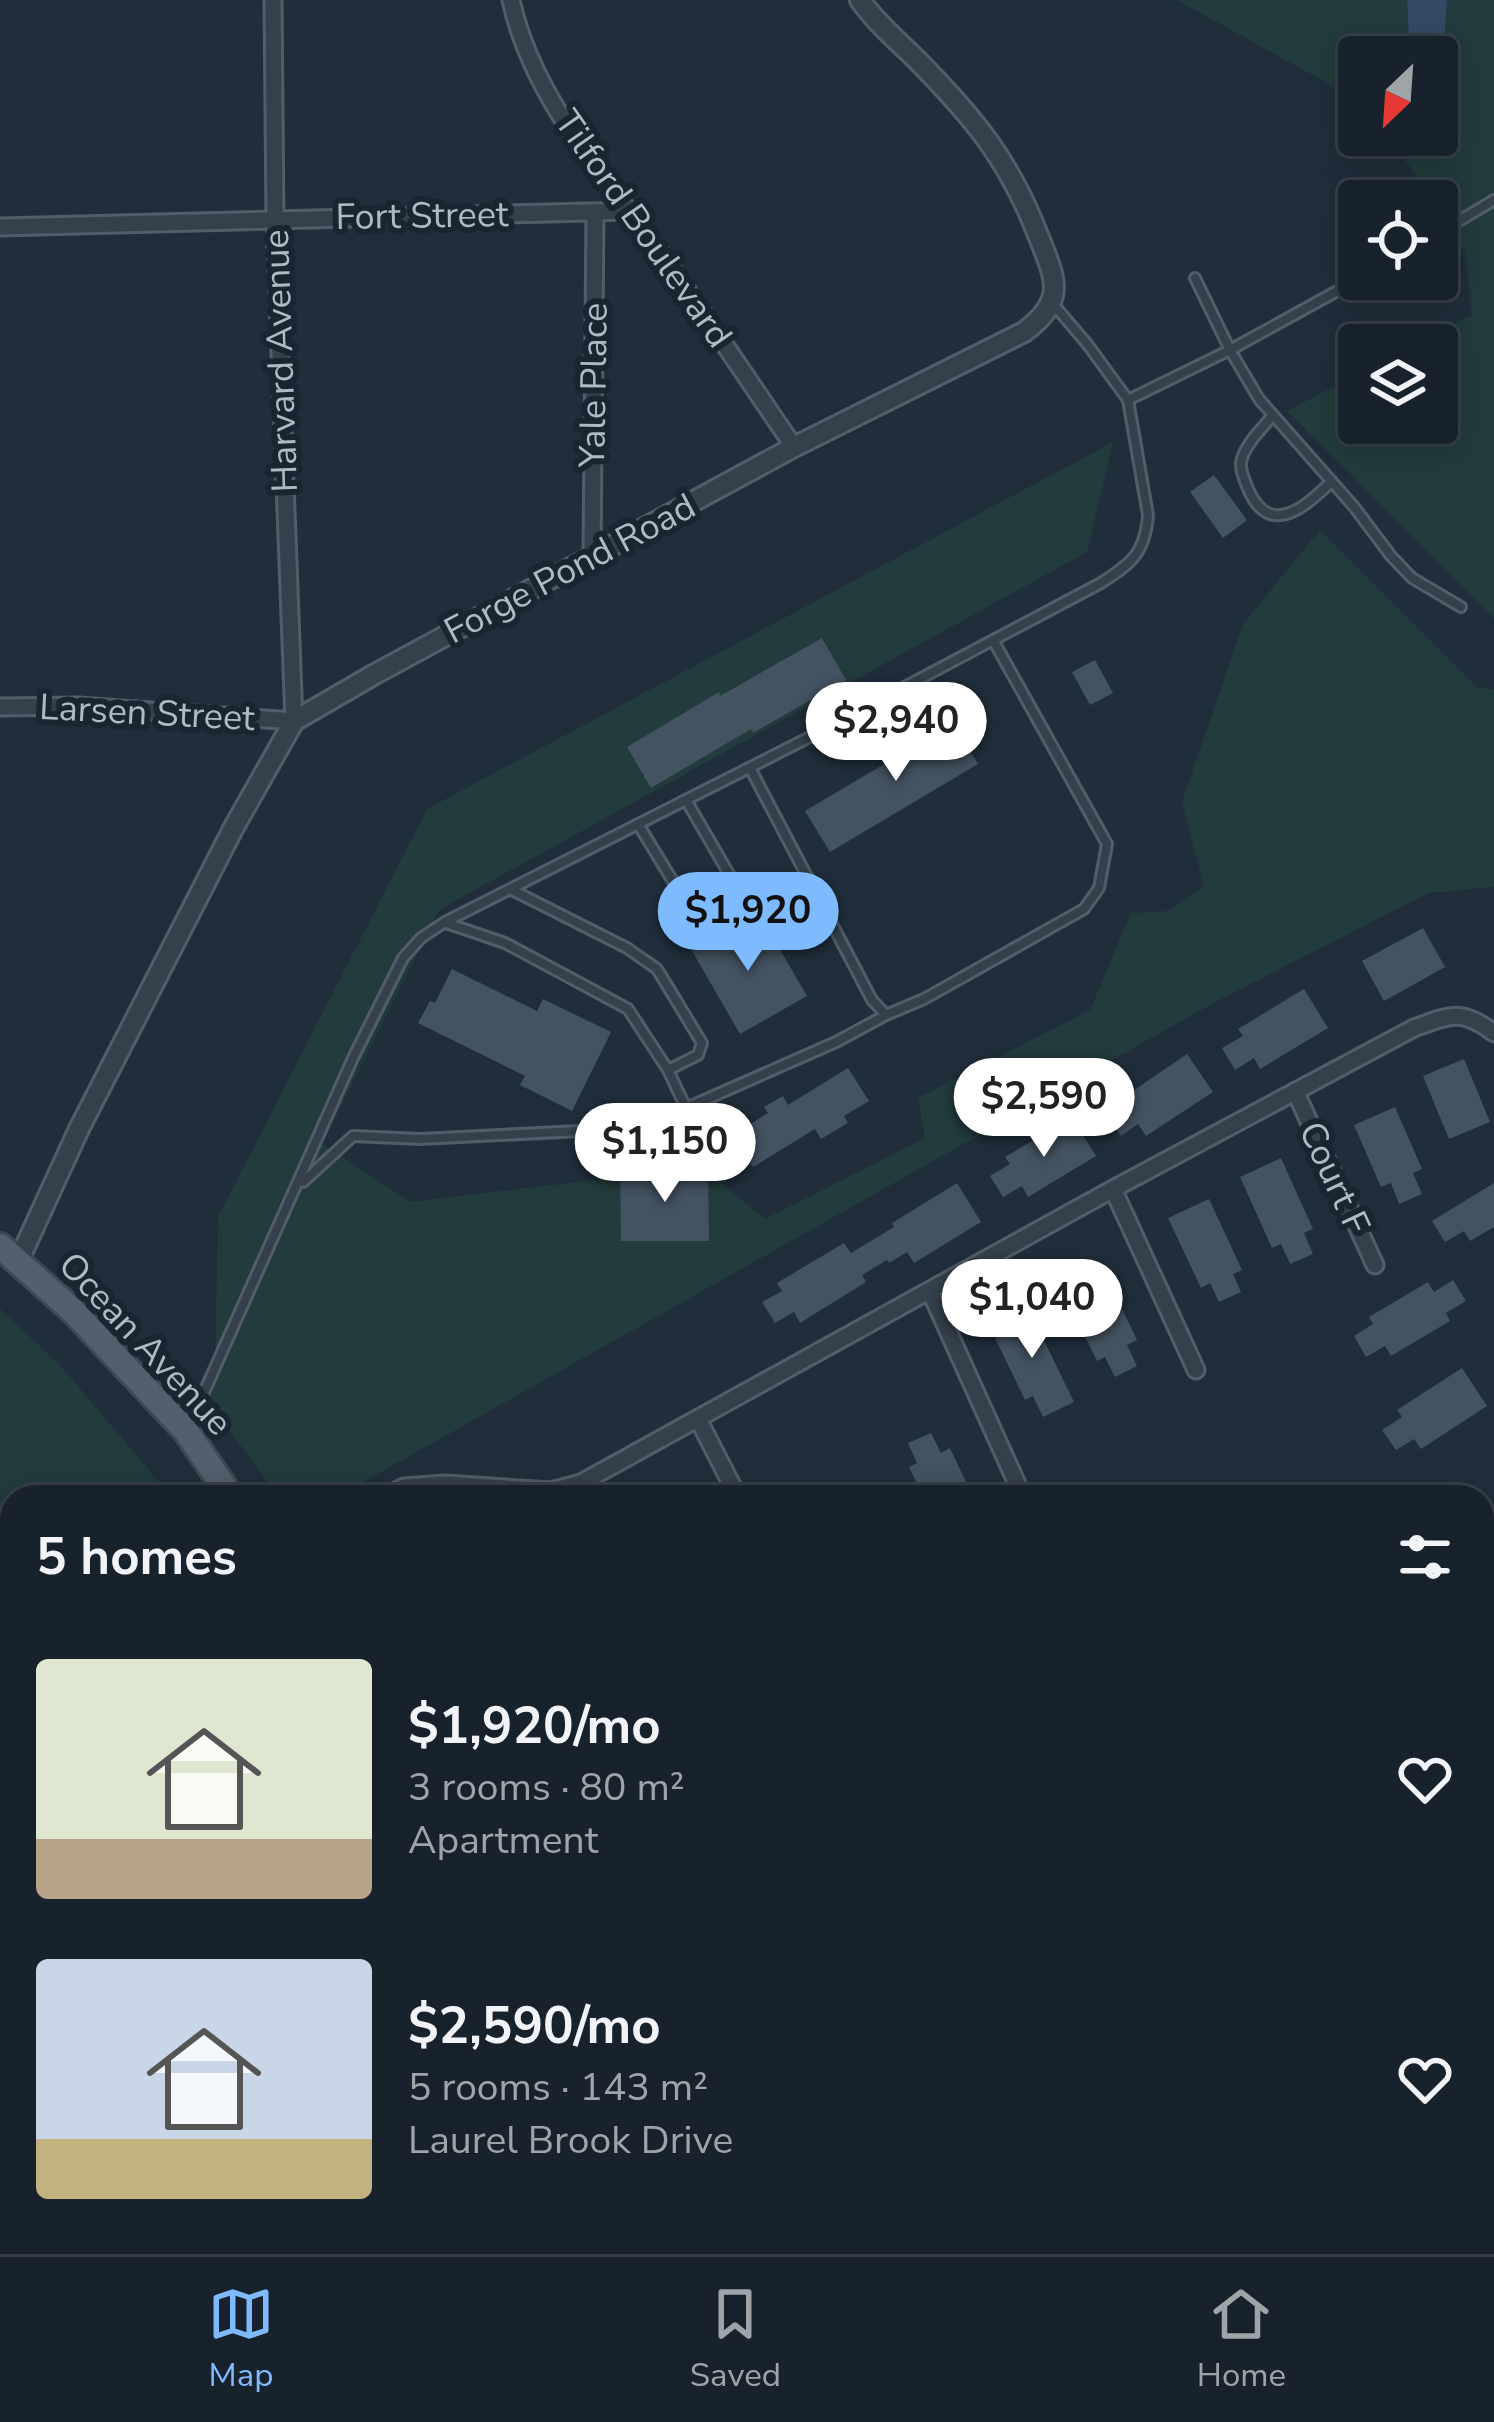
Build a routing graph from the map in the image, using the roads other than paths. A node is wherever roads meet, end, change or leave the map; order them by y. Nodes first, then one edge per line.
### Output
1 (273, 0) edge
2 (511, 0) edge
3 (860, 0) edge
4 (1494, 200) edge
5 (628, 211) junction
6 (595, 212) junction
7 (275, 220) junction
8 (1458, 221) edge
9 (0, 227) edge
10 (1195, 278) dead end
11 (1338, 291) edge
12 (1053, 304) junction
13 (1230, 350) junction
14 (1128, 400) junction
15 (1273, 416) junction
16 (794, 448) junction
17 (1331, 482) junction
18 (592, 558) junction
19 (1461, 607) dead end
20 (993, 640) junction
21 (0, 706) edge
22 (294, 722) junction
23 (750, 768) junction
24 (686, 800) junction
25 (638, 824) junction
26 (511, 889) junction
27 (446, 922) junction
28 (886, 1015) junction
29 (1494, 1033) edge
30 (668, 1070) junction
31 (1294, 1091) junction
32 (686, 1108) junction
33 (297, 1187) junction
34 (1113, 1189) junction
35 (9, 1254) edge
36 (1375, 1265) dead end
37 (930, 1291) junction
38 (1196, 1370) dead end
39 (698, 1419) junction
40 (186, 1431) junction
41 (223, 1485) edge
42 (592, 1485) edge
43 (733, 1485) edge
44 (1018, 1485) edge

1 - 7 street, Harvard Avenue
2 - 5 street, Tilford Boulevard
3 - 12 street
4 - 8 lane
5 - 6 street, Fort Street
5 - 16 street, Tilford Boulevard
6 - 7 street, Fort Street
6 - 18 street, Yale Place
7 - 9 street, Fort Street
7 - 22 street, Harvard Avenue
10 - 13 lane
11 - 13 lane
12 - 14 lane
12 - 16 street, Forge Pond Road
13 - 14 lane
13 - 15 lane
14 - 20 lane
15 - 17 lane
15 - 17 lane
16 - 18 street, Forge Pond Road
17 - 19 lane
18 - 22 street, Forge Pond Road
20 - 23 lane
20 - 28 lane
21 - 22 street, Larsen Street
22 - 35 street, Forge Pond Road
23 - 24 lane
23 - 28 lane
24 - 25 lane
24 - 25 lane
25 - 26 lane
26 - 27 lane
26 - 30 lane
27 - 30 lane
27 - 33 lane
28 - 32 lane
29 - 31 street
30 - 32 lane
31 - 34 street
31 - 36 street, Court F
32 - 33 lane
33 - 40 lane
34 - 37 street
34 - 38 street
35 - 40 main road, Ocean Avenue
37 - 39 street
37 - 44 street
39 - 42 street
39 - 43 street
40 - 41 main road, Ocean Avenue

